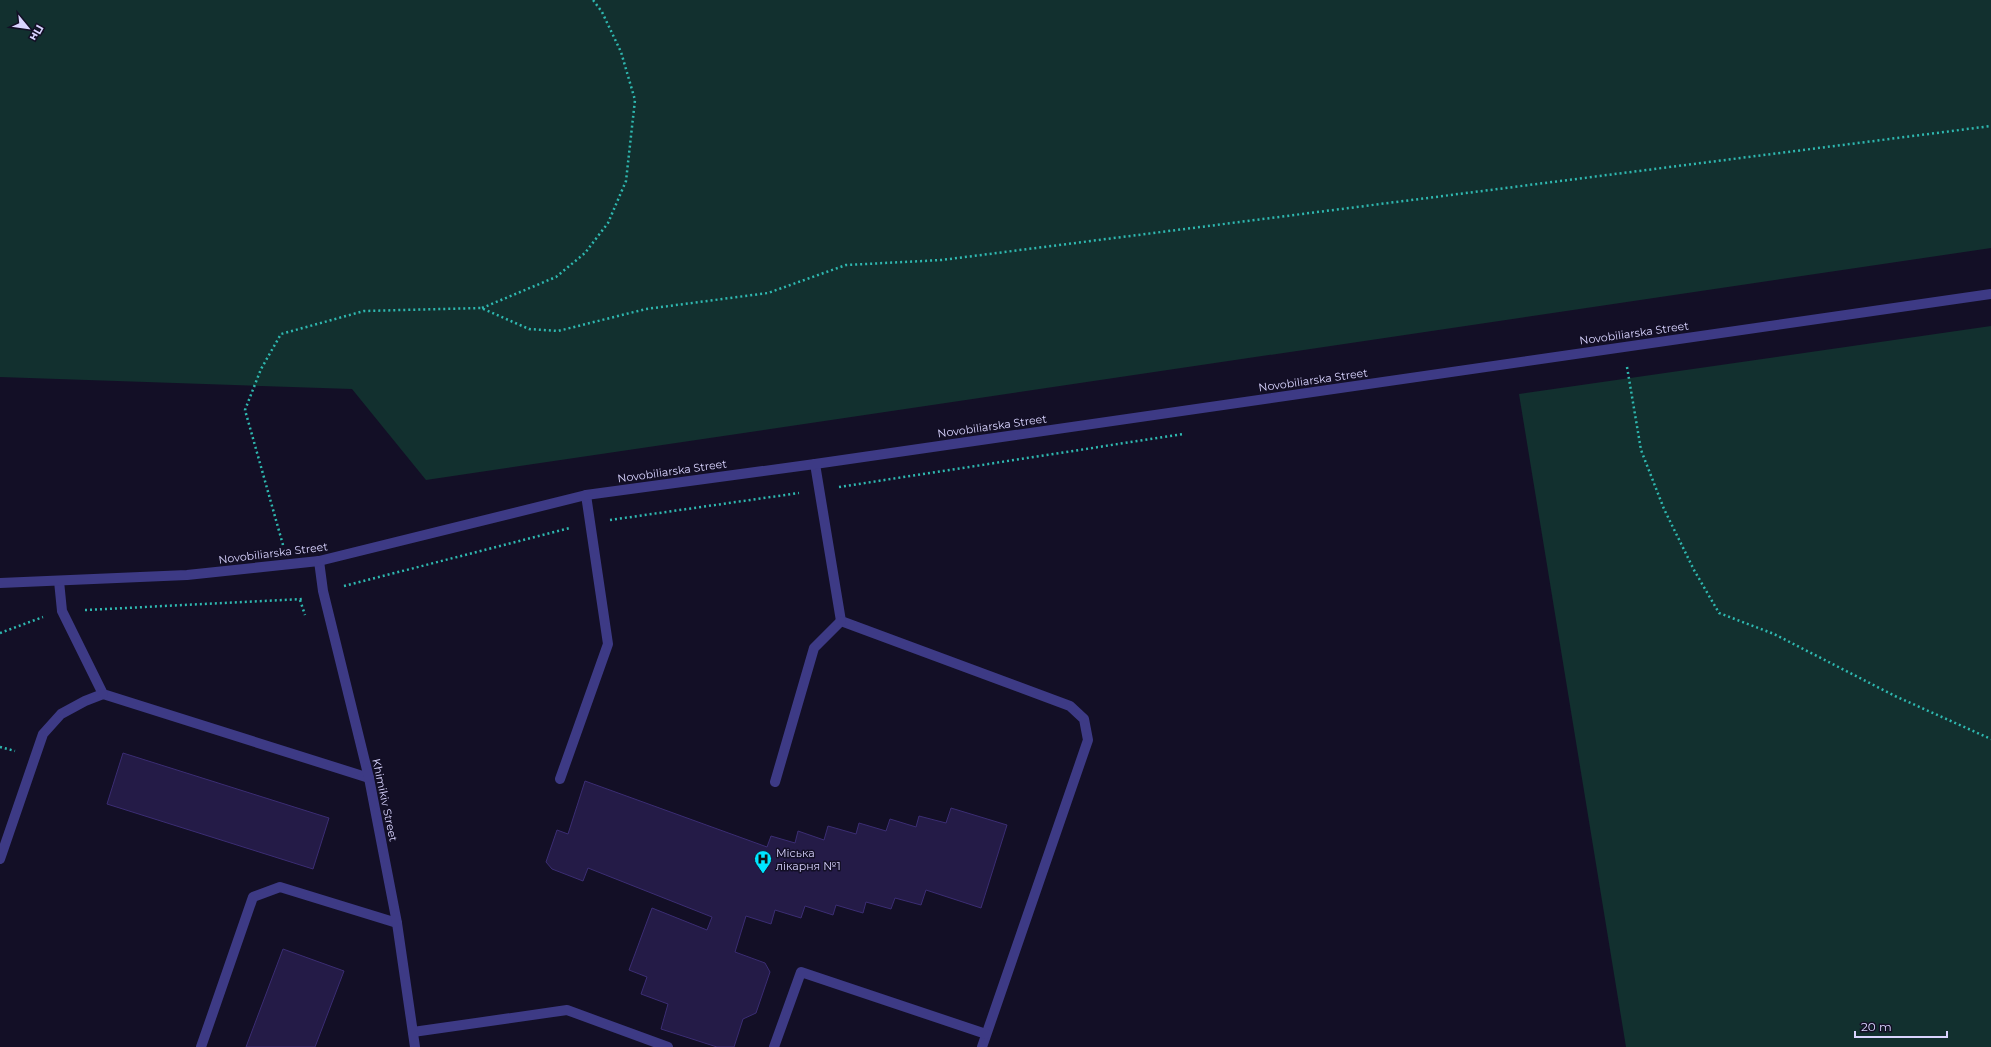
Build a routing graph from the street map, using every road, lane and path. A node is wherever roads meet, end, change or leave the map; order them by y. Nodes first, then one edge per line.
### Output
1 (593, 0) edge
2 (1991, 126) edge
3 (1991, 294) edge
4 (481, 308) junction
5 (1624, 347) junction
6 (1635, 366) dead end
7 (1627, 368) junction
8 (1619, 369) dead end
9 (1190, 433) dead end
10 (815, 464) junction
11 (819, 490) junction
12 (586, 495) junction
13 (590, 523) junction
14 (319, 561) junction
15 (289, 564) junction
16 (59, 582) junction
17 (0, 583) edge
18 (323, 591) junction
19 (62, 611) junction
20 (841, 621) junction
21 (0, 633) edge
22 (103, 694) junction
23 (1991, 739) edge
24 (369, 778) junction
25 (560, 779) dead end
26 (775, 782) dead end
27 (0, 859) edge
28 (397, 923) junction
29 (413, 1032) junction
30 (986, 1034) junction
31 (201, 1047) edge
32 (415, 1047) edge
33 (668, 1047) edge
34 (774, 1047) edge
35 (982, 1047) edge

1 - 4 path
2 - 4 path
3 - 5 street, Novobiliarska Street
4 - 15 path
5 - 7 path
5 - 10 street, Novobiliarska Street
6 - 7 path
7 - 8 path
7 - 23 path
9 - 11 path
10 - 11 street
10 - 12 street, Novobiliarska Street
11 - 13 path
11 - 20 street
12 - 13 street
12 - 14 street, Novobiliarska Street
13 - 18 path
13 - 25 street
14 - 15 street, Novobiliarska Street
14 - 18 street, Khimikiv Street
15 - 16 street, Novobiliarska Street
16 - 17 street, Novobiliarska Street
16 - 19 street
18 - 19 path
18 - 24 street, Khimikiv Street
19 - 21 path
19 - 22 street
20 - 26 street
20 - 30 street
22 - 24 street
22 - 27 street
24 - 28 street, Khimikiv Street
28 - 29 street, Khimikiv Street
28 - 31 street
29 - 32 street, Khimikiv Street
29 - 33 street
30 - 34 street
30 - 35 street

